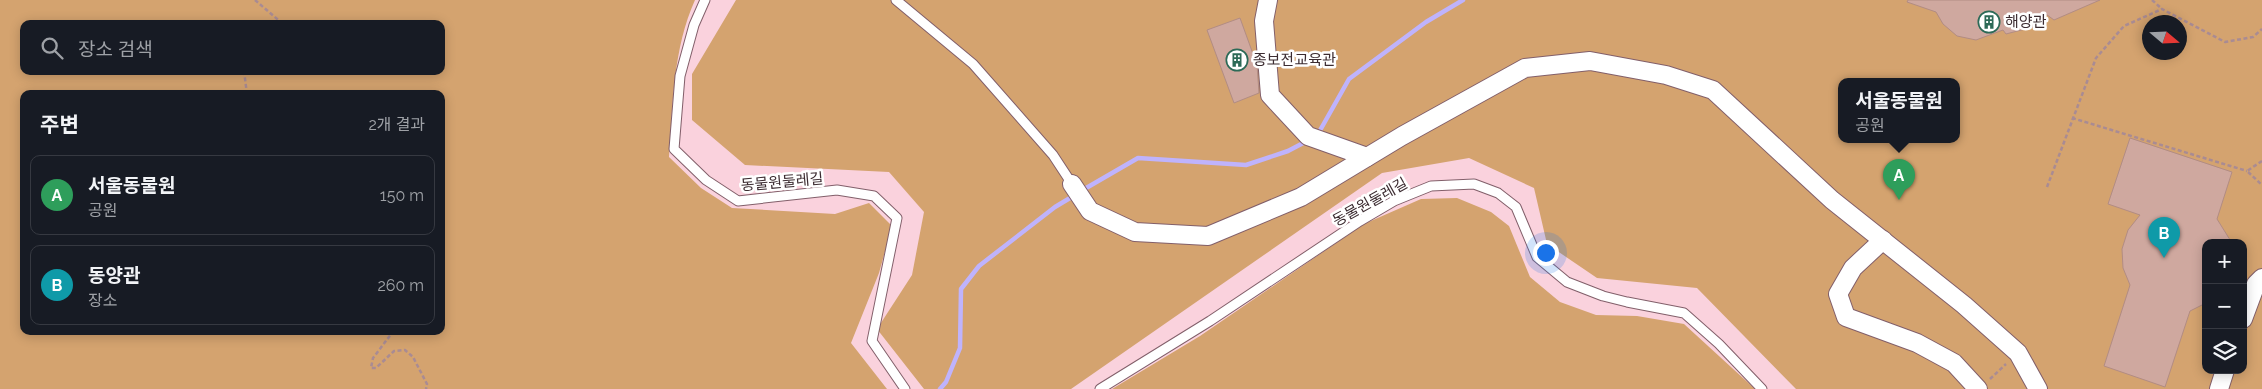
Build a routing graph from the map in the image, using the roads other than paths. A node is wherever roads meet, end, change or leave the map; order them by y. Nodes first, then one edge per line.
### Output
1 (705, 0) edge
2 (896, 0) edge
3 (1268, 0) edge
4 (1368, 157) junction
5 (1072, 184) joint
6 (1883, 240) junction
7 (2262, 278) edge
8 (2247, 308) edge
9 (2224, 374) edge
10 (1982, 386) edge
11 (905, 389) edge
12 (1100, 389) edge
13 (1762, 389) edge
14 (2038, 389) edge
15 (2219, 389) edge

1 - 11 lane, 동물원둘레길
2 - 5 lane
3 - 4 street
4 - 5 street
4 - 6 street
6 - 10 street
6 - 14 street
7 - 8 street
9 - 15 street
12 - 13 lane, 동물원둘레길

